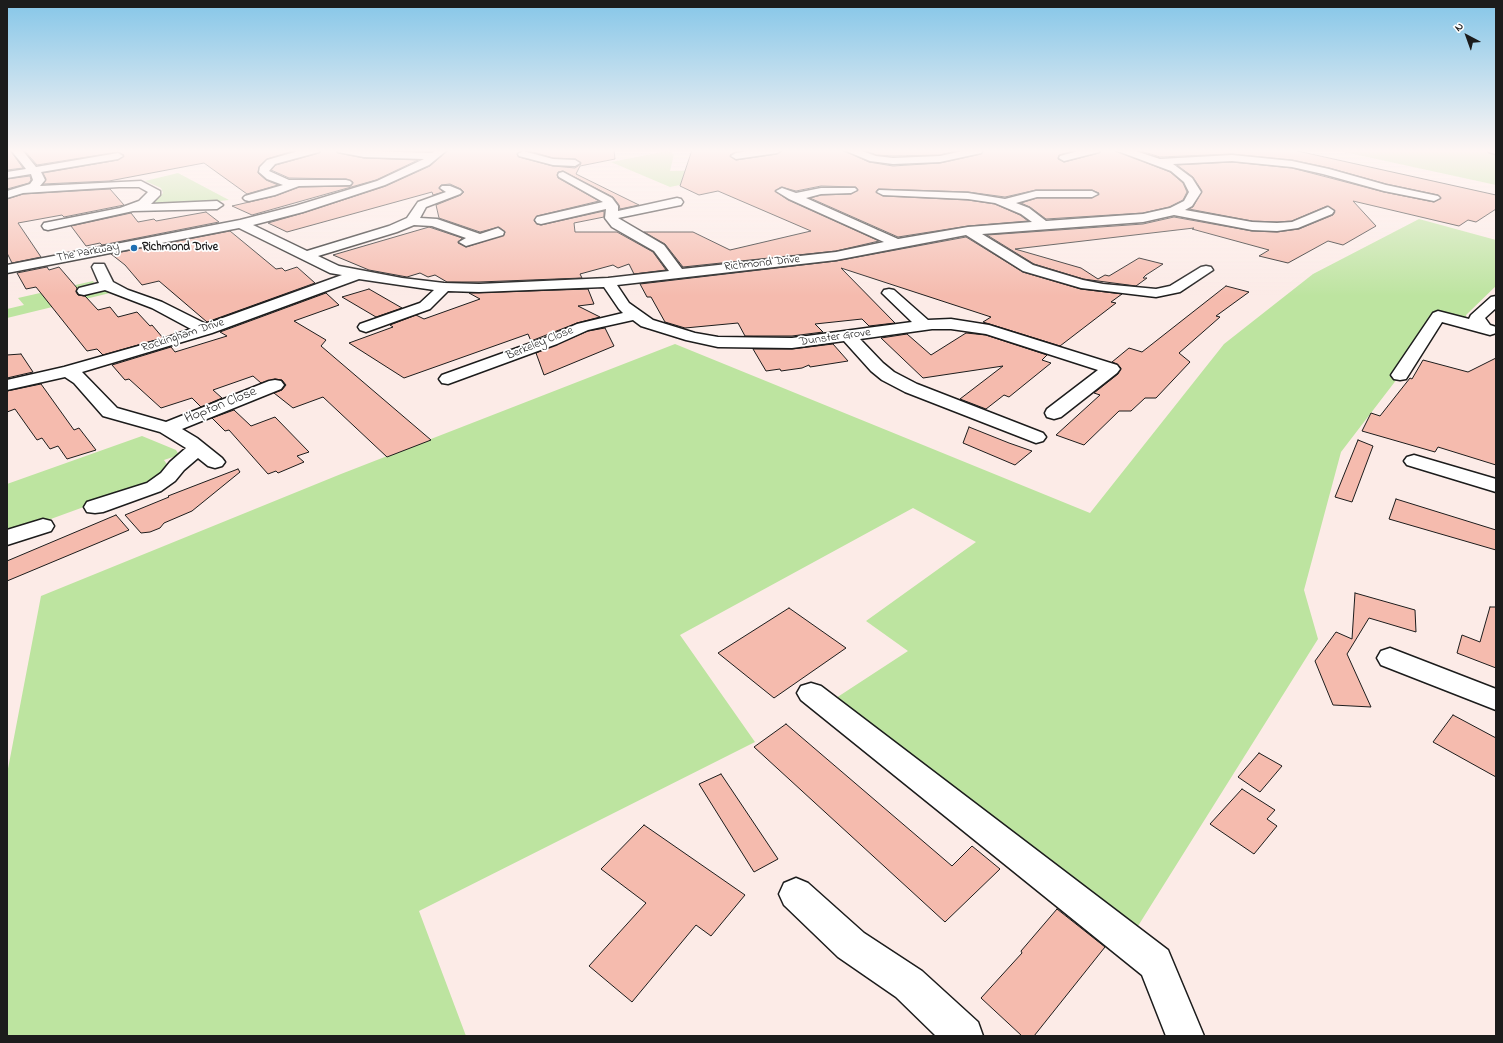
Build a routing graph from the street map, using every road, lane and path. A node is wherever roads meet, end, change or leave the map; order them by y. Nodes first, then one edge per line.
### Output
1 (151, 199) edge
2 (331, 199) edge
3 (439, 199) edge
4 (605, 199) edge
5 (798, 199) edge
6 (824, 199) edge
7 (984, 199) edge
8 (1018, 199) edge
9 (1191, 199) edge
10 (677, 202) dead end
11 (1005, 202) junction
12 (807, 203) junction
13 (217, 205) dead end
14 (132, 208) junction
15 (611, 210) junction
16 (1304, 210) dead end
17 (1174, 212) junction
18 (542, 220) dead end
19 (412, 221) junction
20 (241, 224) junction
21 (48, 226) dead end
22 (1044, 226) junction
23 (968, 231) junction
24 (498, 232) dead end
25 (480, 238) junction
26 (465, 242) dead end
27 (898, 244) junction
28 (304, 256) junction
29 (7, 269) edge
30 (1179, 270) dead end
31 (678, 273) junction
32 (356, 275) junction
33 (608, 282) junction
34 (444, 287) junction
35 (84, 291) dead end
36 (889, 294) dead end
37 (1496, 300) edge
38 (634, 315) junction
39 (924, 325) junction
40 (366, 327) dead end
41 (206, 330) junction
42 (1490, 330) edge
43 (849, 336) junction
44 (68, 371) junction
45 (1400, 375) dead end
46 (448, 379) dead end
47 (7, 385) edge
48 (274, 385) dead end
49 (1054, 413) dead end
50 (167, 428) junction
51 (1036, 437) dead end
52 (198, 448) junction
53 (1414, 460) dead end
54 (215, 462) dead end
55 (1496, 486) edge
56 (95, 507) dead end
57 (43, 526) dead end
58 (7, 538) edge
59 (1390, 658) dead end
60 (811, 693) dead end
61 (1496, 700) edge
62 (796, 894) dead end
63 (964, 1036) edge
64 (1185, 1036) edge

1 - 14 street
2 - 20 street, The Parkway
3 - 19 street
4 - 15 street
5 - 12 street
6 - 12 street
7 - 11 street
8 - 11 street
9 - 17 street, Richmond Drive
10 - 15 street
11 - 22 street
12 - 27 street
13 - 14 street
14 - 21 street
15 - 18 street
15 - 31 street
16 - 17 street
17 - 22 street, Richmond Drive
19 - 25 street
19 - 28 street
20 - 28 street, Richmond Drive
20 - 29 street, The Parkway
22 - 23 street, Richmond Drive
23 - 27 street, Richmond Drive
23 - 30 street
24 - 25 street
25 - 26 street
27 - 31 street, Richmond Drive
28 - 32 street, Richmond Drive
31 - 33 street, Richmond Drive
32 - 34 street, Richmond Drive
32 - 41 street, Rockingham Drive
33 - 34 street, Richmond Drive
33 - 38 street, Dunster Grove
34 - 40 street
35 - 41 street
36 - 39 street
37 - 42 street
38 - 43 street, Dunster Grove
38 - 46 street, Berkeley Close
39 - 43 street, Dunster Grove
39 - 49 street, Dunster Grove
41 - 44 street, Rockingham Drive
42 - 45 street
43 - 51 street
44 - 47 street, Rockingham Drive
44 - 50 street
48 - 50 street, Hopton Close
50 - 52 street
52 - 54 street
52 - 56 street
53 - 55 street
57 - 58 street
59 - 61 street
60 - 64 street
62 - 63 street

